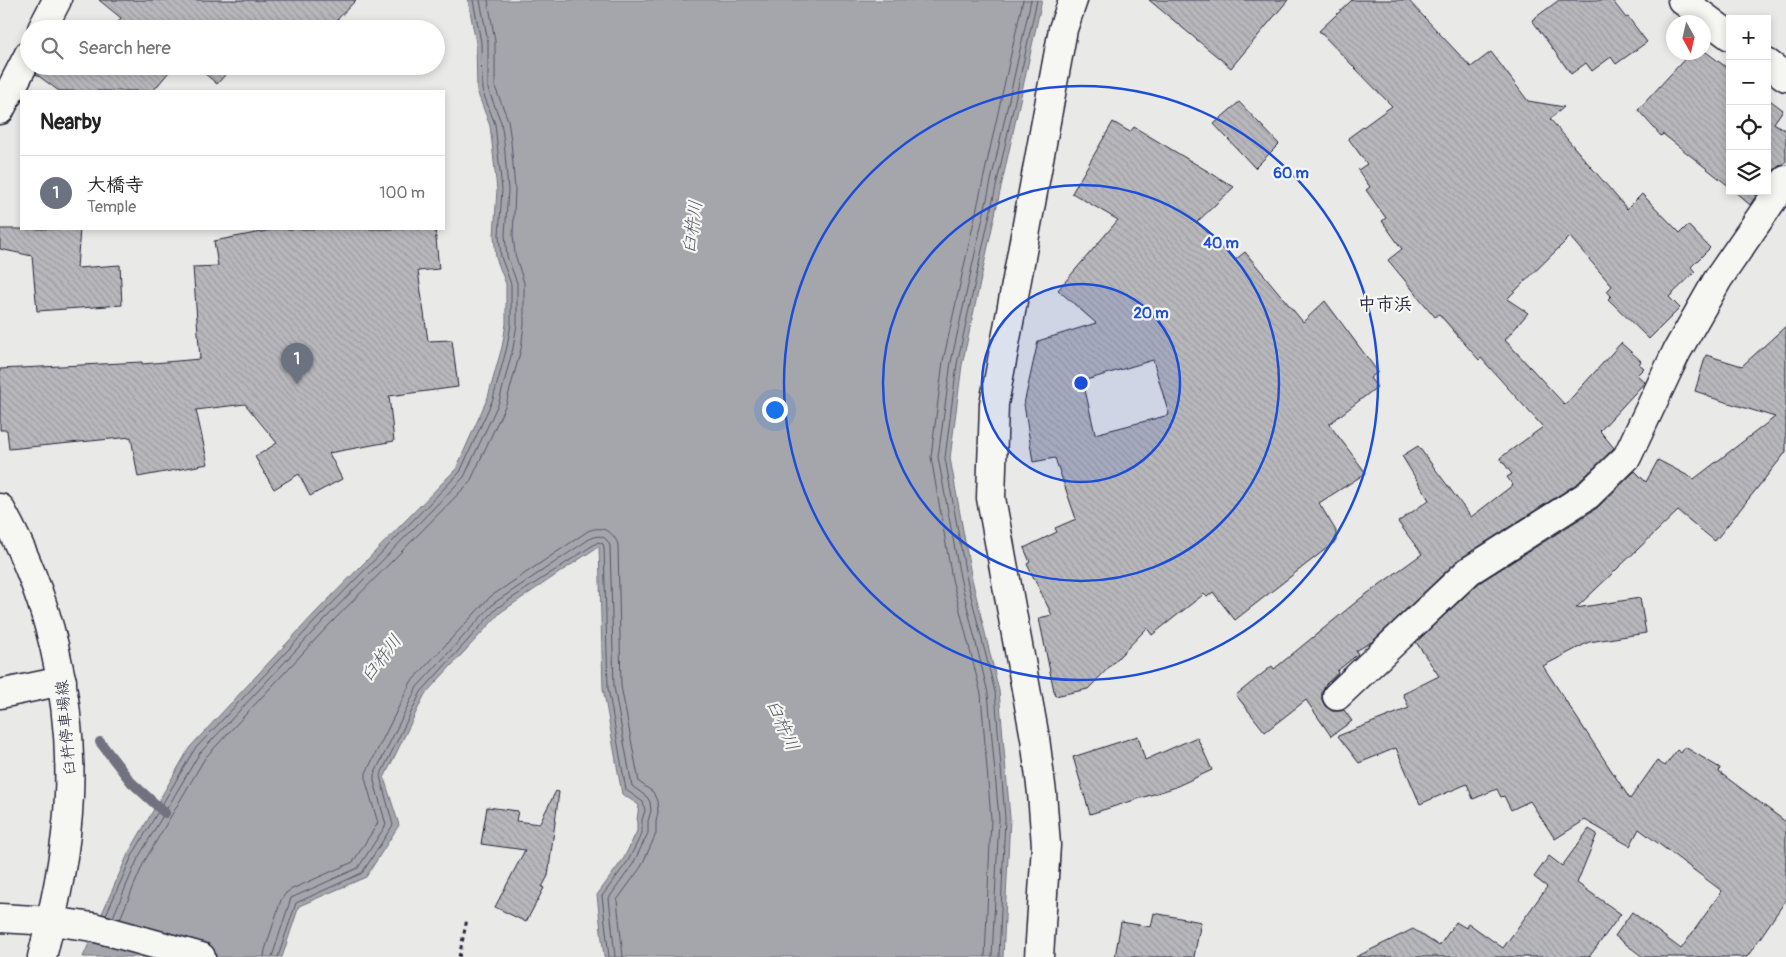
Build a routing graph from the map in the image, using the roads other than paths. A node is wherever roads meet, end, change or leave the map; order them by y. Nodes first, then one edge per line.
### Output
1 (57, 0) edge
2 (1073, 0) edge
3 (1682, 0) edge
4 (47, 20) edge
5 (1726, 33) edge
6 (1771, 66) edge
7 (20, 71) edge
8 (1786, 77) edge
9 (0, 110) edge
10 (1786, 180) edge
11 (0, 508) edge
12 (62, 681) junction
13 (0, 694) edge
14 (1337, 696) dead end
15 (0, 918) edge
16 (51, 921) junction
17 (42, 957) edge
18 (202, 957) edge
19 (1039, 957) edge

1 - 4 street
2 - 19 street
3 - 5 street
6 - 8 street
7 - 9 street
10 - 14 street
11 - 12 street, 臼杵停車場線
12 - 13 street
12 - 16 street, 臼杵停車場線
15 - 16 street
16 - 17 street, 臼杵停車場線
16 - 18 street

